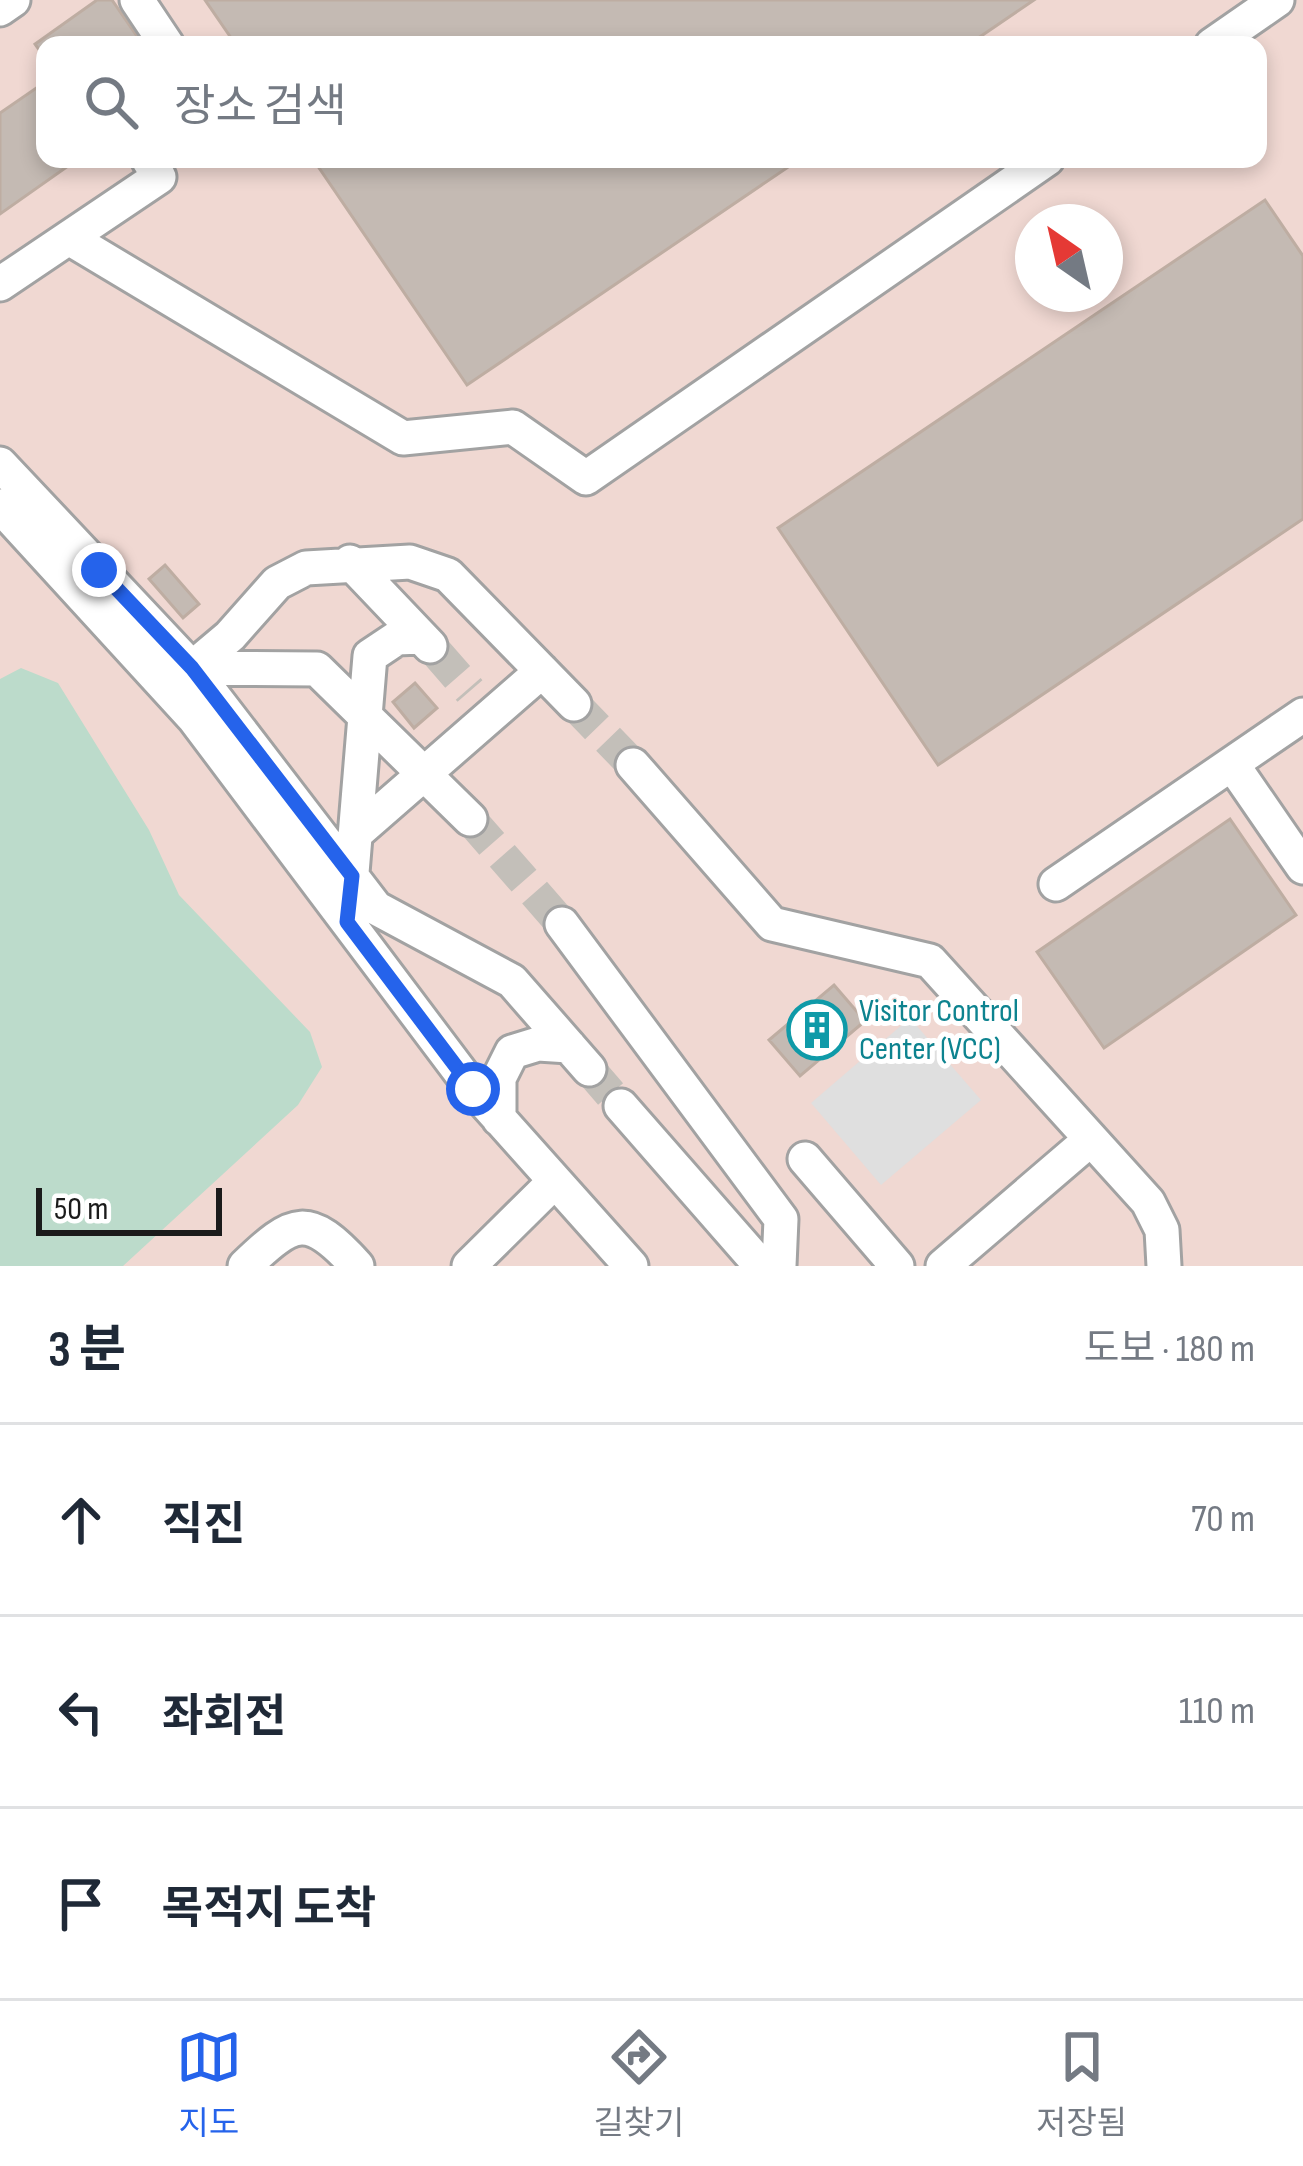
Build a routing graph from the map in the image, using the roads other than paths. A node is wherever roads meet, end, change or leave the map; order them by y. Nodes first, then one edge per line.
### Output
1 (13, 0) edge
2 (137, 0) edge
3 (1277, 0) edge
4 (0, 9) edge
5 (161, 36) edge
6 (1225, 36) edge
7 (153, 168) edge
8 (1034, 168) edge
9 (69, 238) junction
10 (0, 284) edge
11 (0, 464) edge
12 (0, 506) edge
13 (350, 562) junction
14 (192, 668) junction
15 (542, 671) junction
16 (574, 704) tunnel mouth
17 (1303, 715) edge
18 (365, 716) junction
19 (1232, 764) junction
20 (633, 765) tunnel mouth
21 (423, 772) junction
22 (470, 819) tunnel mouth
23 (355, 834) junction
24 (1303, 867) edge
25 (352, 876) junction
26 (1056, 884) dead end
27 (347, 922) junction
28 (562, 924) tunnel mouth
29 (621, 1106) tunnel mouth
30 (499, 1119) junction
31 (1091, 1139) junction
32 (805, 1159) dead end
33 (554, 1182) junction
34 (244, 1266) edge
35 (358, 1266) edge
36 (469, 1266) edge
37 (631, 1266) edge
38 (761, 1266) edge
39 (779, 1266) edge
40 (897, 1266) edge
41 (943, 1266) edge
42 (1164, 1266) edge

1 - 4 street
2 - 5 street
3 - 6 street
7 - 9 street
8 - 9 street
9 - 10 street
11 - 14 street
12 - 27 street
13 - 14 street
13 - 15 street
13 - 18 street
14 - 18 street
14 - 25 street
15 - 16 street
15 - 21 street
17 - 19 street
18 - 21 street
18 - 23 street
19 - 24 street
19 - 26 street
20 - 31 street
21 - 22 street
21 - 23 street
23 - 25 street
25 - 27 street
25 - 30 street
27 - 30 street
28 - 39 street
29 - 38 street
30 - 33 street
31 - 41 street
31 - 42 street
32 - 40 street
33 - 36 street
33 - 37 street
34 - 35 street

